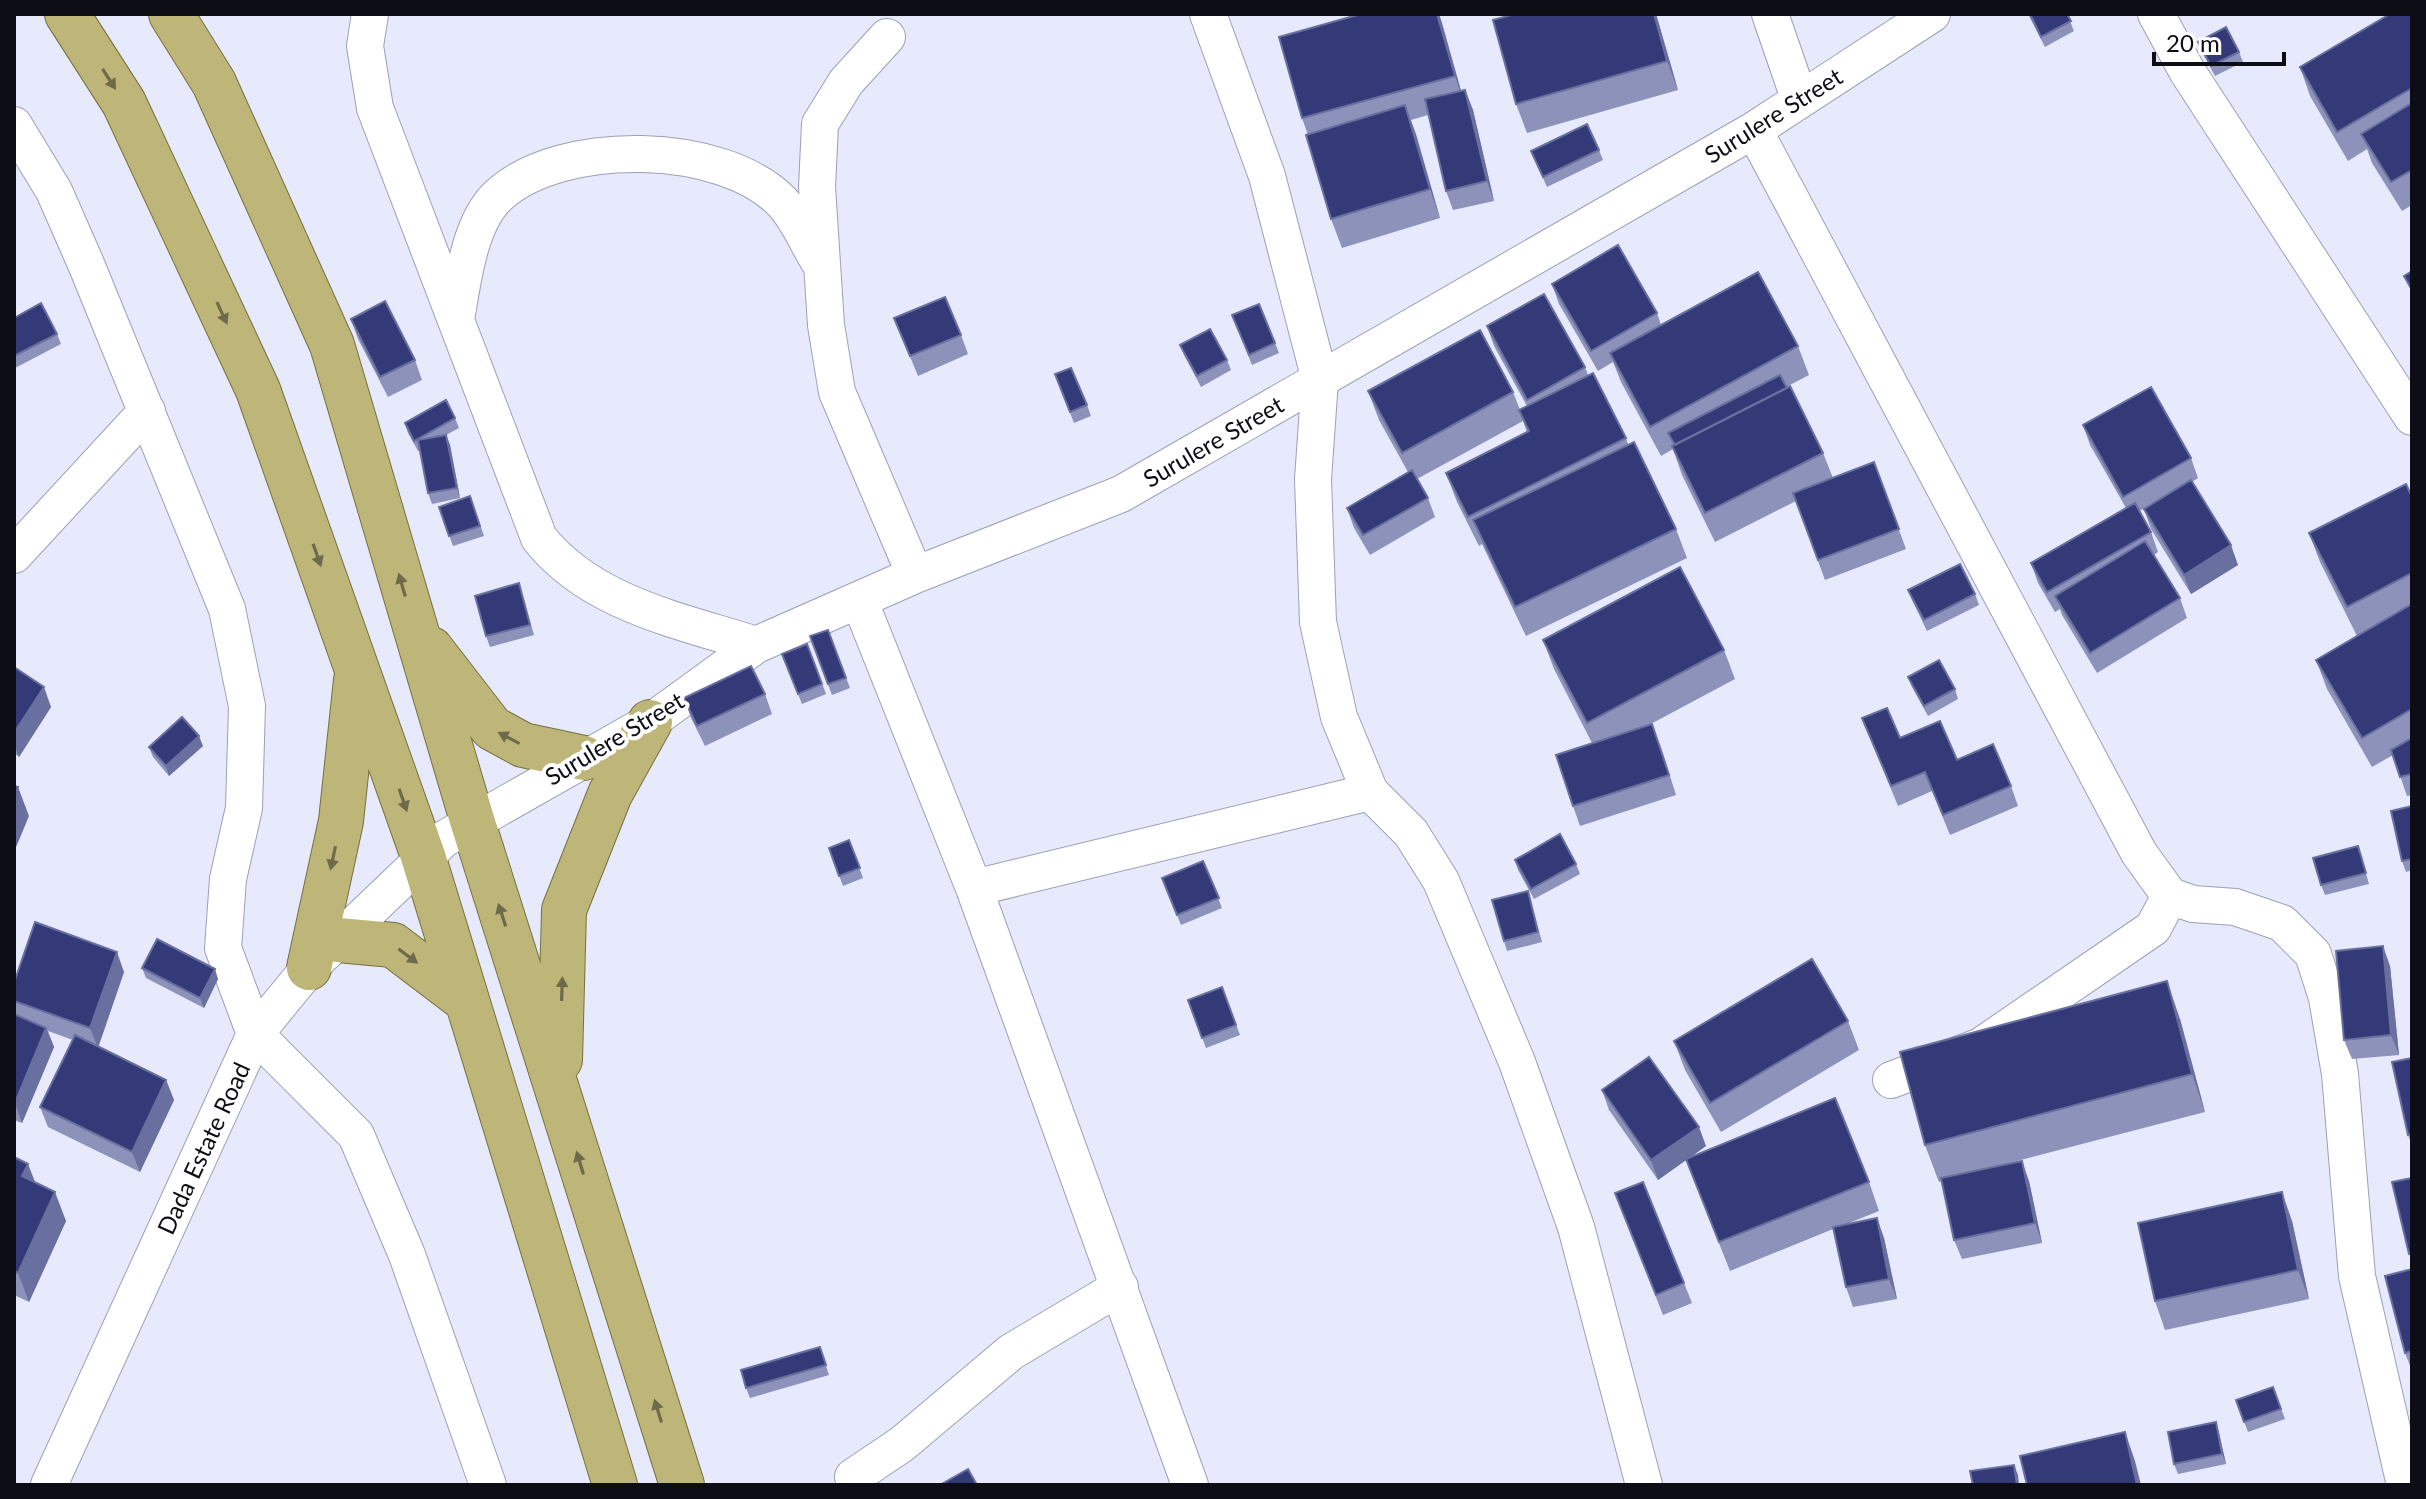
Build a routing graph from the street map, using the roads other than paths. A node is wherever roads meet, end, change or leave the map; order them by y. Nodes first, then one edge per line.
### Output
1 (67, 14) edge
2 (171, 14) edge
3 (370, 14) edge
4 (1208, 14) edge
5 (1770, 14) edge
6 (1932, 14) edge
7 (2156, 14) edge
8 (887, 37) dead end
9 (1799, 98) junction
10 (14, 125) edge
11 (1754, 130) junction
12 (821, 265) junction
13 (457, 317) junction
14 (1320, 380) junction
15 (147, 411) junction
16 (2412, 417) edge
17 (14, 555) edge
18 (915, 575) junction
19 (860, 602) junction
20 (415, 629) junction
21 (756, 645) junction
22 (357, 669) junction
23 (650, 722) junction
24 (584, 758) junction
25 (1370, 792) junction
26 (472, 820) junction
27 (423, 856) junction
28 (974, 888) junction
29 (2170, 896) junction
30 (323, 954) junction
31 (467, 1001) junction
32 (255, 1034) junction
33 (1891, 1080) dead end
34 (559, 1095) junction
35 (1120, 1287) junction
36 (853, 1477) dead end
37 (49, 1485) edge
38 (488, 1485) edge
39 (615, 1485) edge
40 (682, 1485) edge
41 (1190, 1485) edge
42 (1644, 1485) edge
43 (2405, 1485) edge

1 -> 22 highway
20 -> 2 highway
3 - 13 street
4 - 14 street
5 - 9 street
6 - 9 street, Surulere Street
7 - 16 street
8 - 12 street
9 - 11 street, Surulere Street
10 - 15 street
11 - 14 street, Surulere Street
11 - 29 street
12 - 13 street
12 - 18 street
13 - 21 street
14 - 18 street, Surulere Street
14 - 25 street
15 - 17 street
15 - 32 street
18 - 19 street, Surulere Street
19 - 21 street, Surulere Street
19 - 28 street
24 -> 20 highway
20 - 26 highway
21 - 23 street, Surulere Street
22 -> 27 highway
22 -> 30 highway
23 - 24 street, Surulere Street
34 -> 23 highway
24 - 26 street, Surulere Street
25 - 28 street
25 - 42 street
26 - 27 street, Surulere Street
34 -> 26 highway
27 - 30 street, Dada Estate Road
27 - 31 highway
28 - 35 street
29 - 33 street
29 - 43 street
30 -> 31 highway
30 - 32 street, Dada Estate Road
31 - 39 highway
32 - 37 street, Dada Estate Road
32 - 38 street
40 -> 34 highway
35 - 36 street
35 - 41 street

